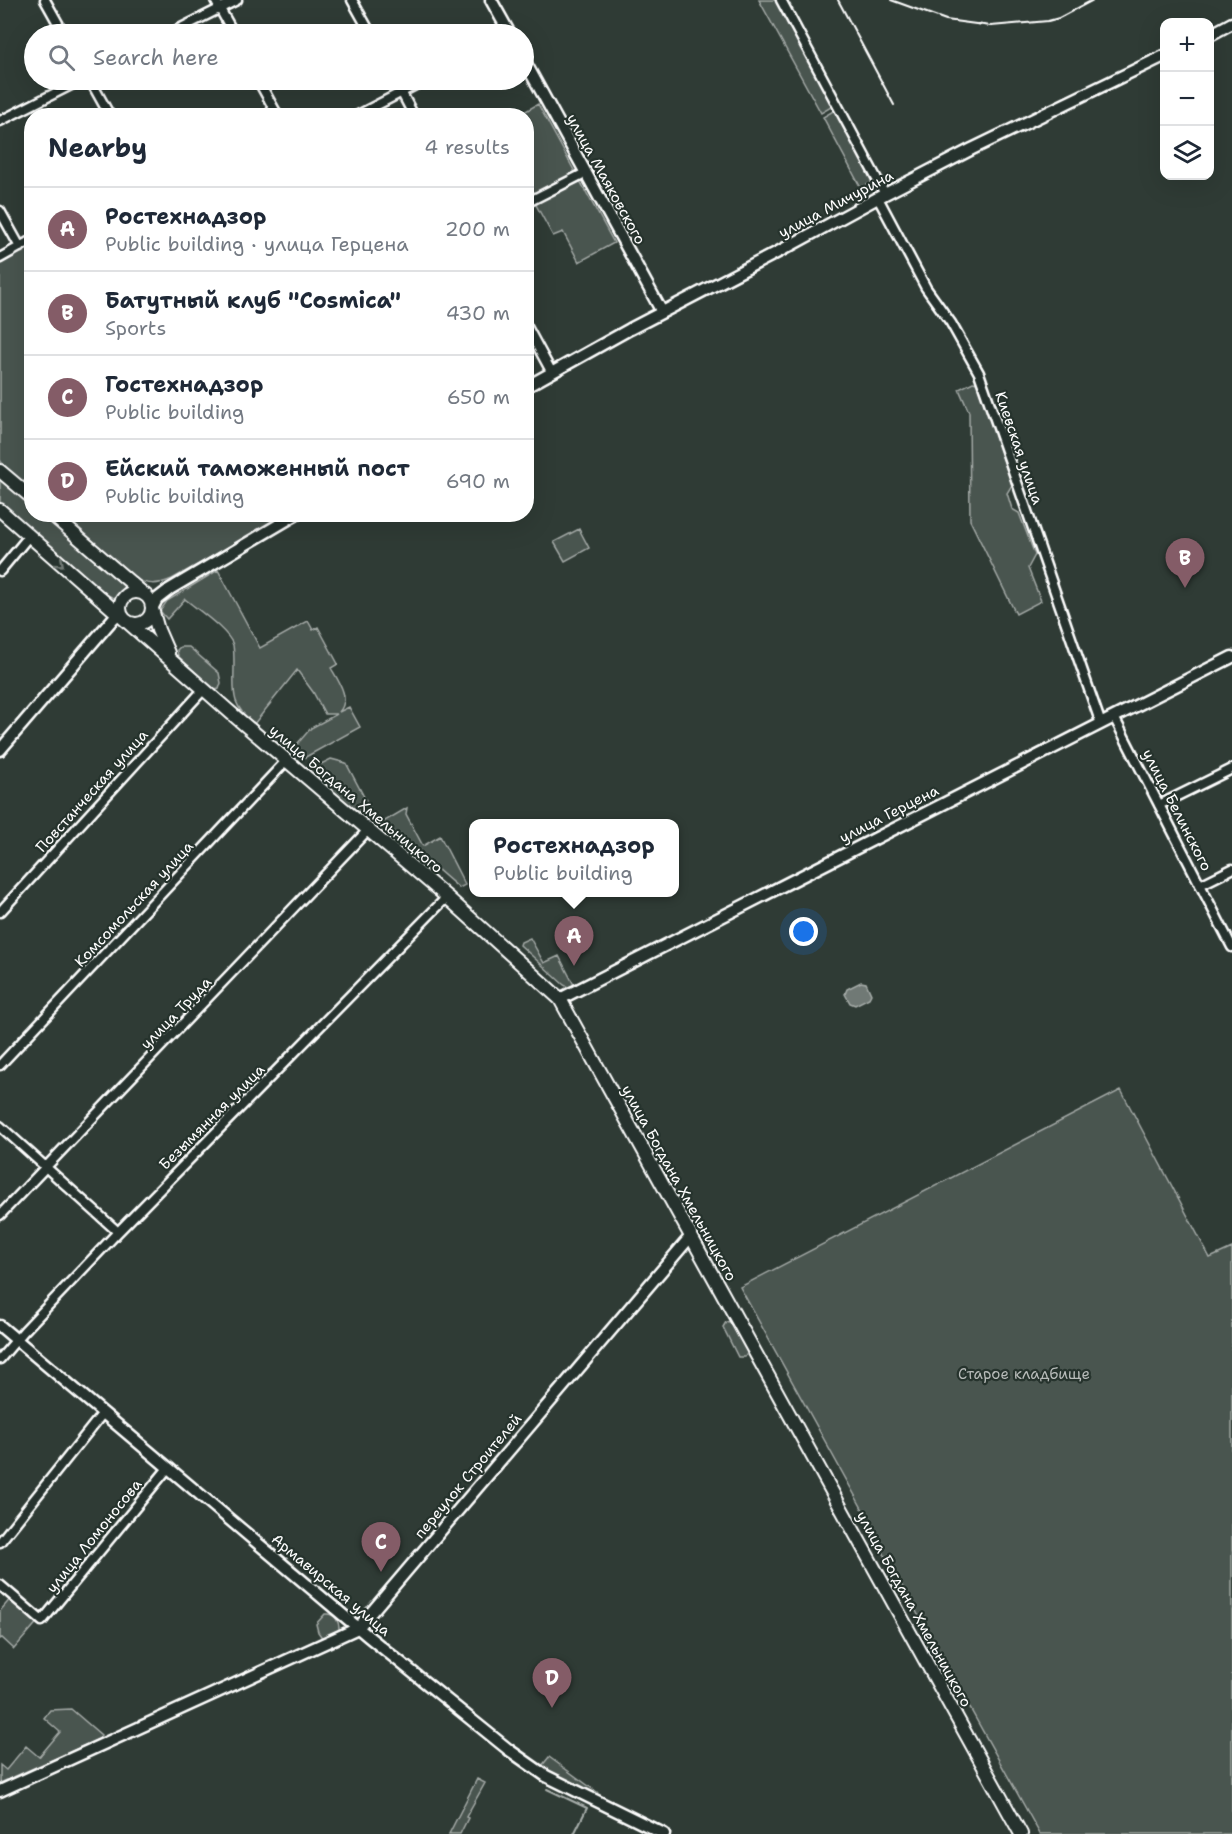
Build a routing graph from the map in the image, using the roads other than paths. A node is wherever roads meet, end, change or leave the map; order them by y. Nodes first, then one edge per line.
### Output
1 (45, 0) edge
2 (215, 0) edge
3 (237, 0) edge
4 (352, 0) edge
5 (491, 0) edge
6 (781, 0) edge
7 (220, 9) junction
8 (1232, 23) edge
9 (58, 24) edge
10 (189, 24) edge
11 (228, 24) edge
12 (365, 24) edge
13 (504, 24) edge
14 (1214, 32) edge
15 (1160, 58) edge
16 (534, 78) edge
17 (61, 90) edge
18 (96, 90) edge
19 (264, 90) edge
20 (406, 90) edge
21 (402, 92) junction
22 (26, 108) edge
23 (106, 108) edge
24 (274, 108) edge
25 (371, 108) edge
26 (410, 108) edge
27 (24, 109) edge
28 (0, 121) edge
29 (585, 172) junction
30 (881, 196) junction
31 (534, 199) edge
32 (0, 211) edge
33 (24, 245) edge
34 (20, 247) junction
35 (0, 258) edge
36 (662, 312) junction
37 (534, 339) edge
38 (552, 372) junction
39 (534, 382) edge
40 (0, 471) edge
41 (24, 491) edge
42 (0, 510) edge
43 (60, 522) edge
44 (283, 522) edge
45 (29, 536) junction
46 (0, 571) edge
47 (197, 572) junction
48 (145, 595) junction
49 (152, 609) junction
50 (122, 616) junction
51 (1232, 657) edge
52 (171, 660) junction
53 (204, 689) junction
54 (1114, 717) junction
55 (1101, 724) junction
56 (0, 750) edge
57 (287, 760) junction
58 (1232, 769) edge
59 (1159, 805) junction
60 (369, 829) junction
61 (1232, 869) edge
62 (1200, 885) junction
63 (447, 897) junction
64 (0, 912) edge
65 (1232, 947) edge
66 (560, 999) junction
67 (0, 1065) edge
68 (0, 1126) edge
69 (46, 1167) junction
70 (0, 1215) edge
71 (118, 1232) junction
72 (691, 1236) junction
73 (0, 1326) edge
74 (16, 1340) junction
75 (0, 1359) edge
76 (103, 1413) junction
77 (168, 1468) junction
78 (0, 1542) edge
79 (0, 1585) edge
80 (358, 1628) junction
81 (0, 1791) edge
82 (664, 1834) edge
83 (1021, 1834) edge

1 - 9 street
2 - 7 street
3 - 7 street
4 - 12 street
5 - 13 street
6 - 30 street, Киевская улица
7 - 10 street
7 - 11 street
8 - 14 street
15 - 30 street, улица Мичурина
16 - 29 street, улица Маяковского
17 - 22 street
18 - 23 street
19 - 24 street
20 - 21 street
21 - 25 street
21 - 26 street
27 - 28 street
29 - 31 street
29 - 36 street, улица Маяковского
30 - 36 street, улица Мичурина
30 - 55 street, Киевская улица
32 - 34 street
33 - 34 street
34 - 35 street
36 - 38 street, улица Мичурина
37 - 38 street
38 - 39 street, улица Мичурина
40 - 41 main road
42 - 45 main road, улица Богдана Хмельницкого
43 - 48 main road
44 - 47 street
45 - 46 street
45 -> 50 main road, улица Богдана Хмельницкого
47 - 48 street
47 - 49 street
48 - 49 main road
48 - 50 main road
49 - 50 main road
49 - 52 main road, улица Богдана Хмельницкого
50 - 52 main road, улица Богдана Хмельницкого
50 - 56 street
51 - 54 street, улица Герцена
52 - 53 main road, улица Богдана Хмельницкого
53 - 57 main road, улица Богдана Хмельницкого
53 - 64 street, Повстанческая улица
54 - 55 street, улица Герцена
54 - 59 street, улица Белинского
55 - 66 street, улица Герцена
57 - 60 main road, улица Богдана Хмельницкого
57 - 67 street, Комсомольская улица
58 - 59 street
59 - 62 street, улица Белинского
60 - 63 main road, улица Богдана Хмельницкого
60 - 69 street, улица Труда
61 - 62 street
62 - 65 street, улица Белинского
63 - 66 main road, улица Богдана Хмельницкого
63 - 71 street, Безымянная улица
66 - 72 main road, улица Богдана Хмельницкого
68 - 69 street
69 - 70 street, улица Труда
69 - 71 street
71 - 74 street, Безымянная улица
72 - 80 street, переулок Строителей
72 - 83 main road, улица Богдана Хмельницкого
73 - 74 street, Армавирская улица
74 - 75 street, Безымянная улица
74 - 76 street, Армавирская улица
76 - 77 street, Армавирская улица
76 - 78 street
77 - 79 street, улица Ломоносова
77 - 80 street, Армавирская улица
80 - 81 street, переулок Строителей
80 - 82 street, Армавирская улица

